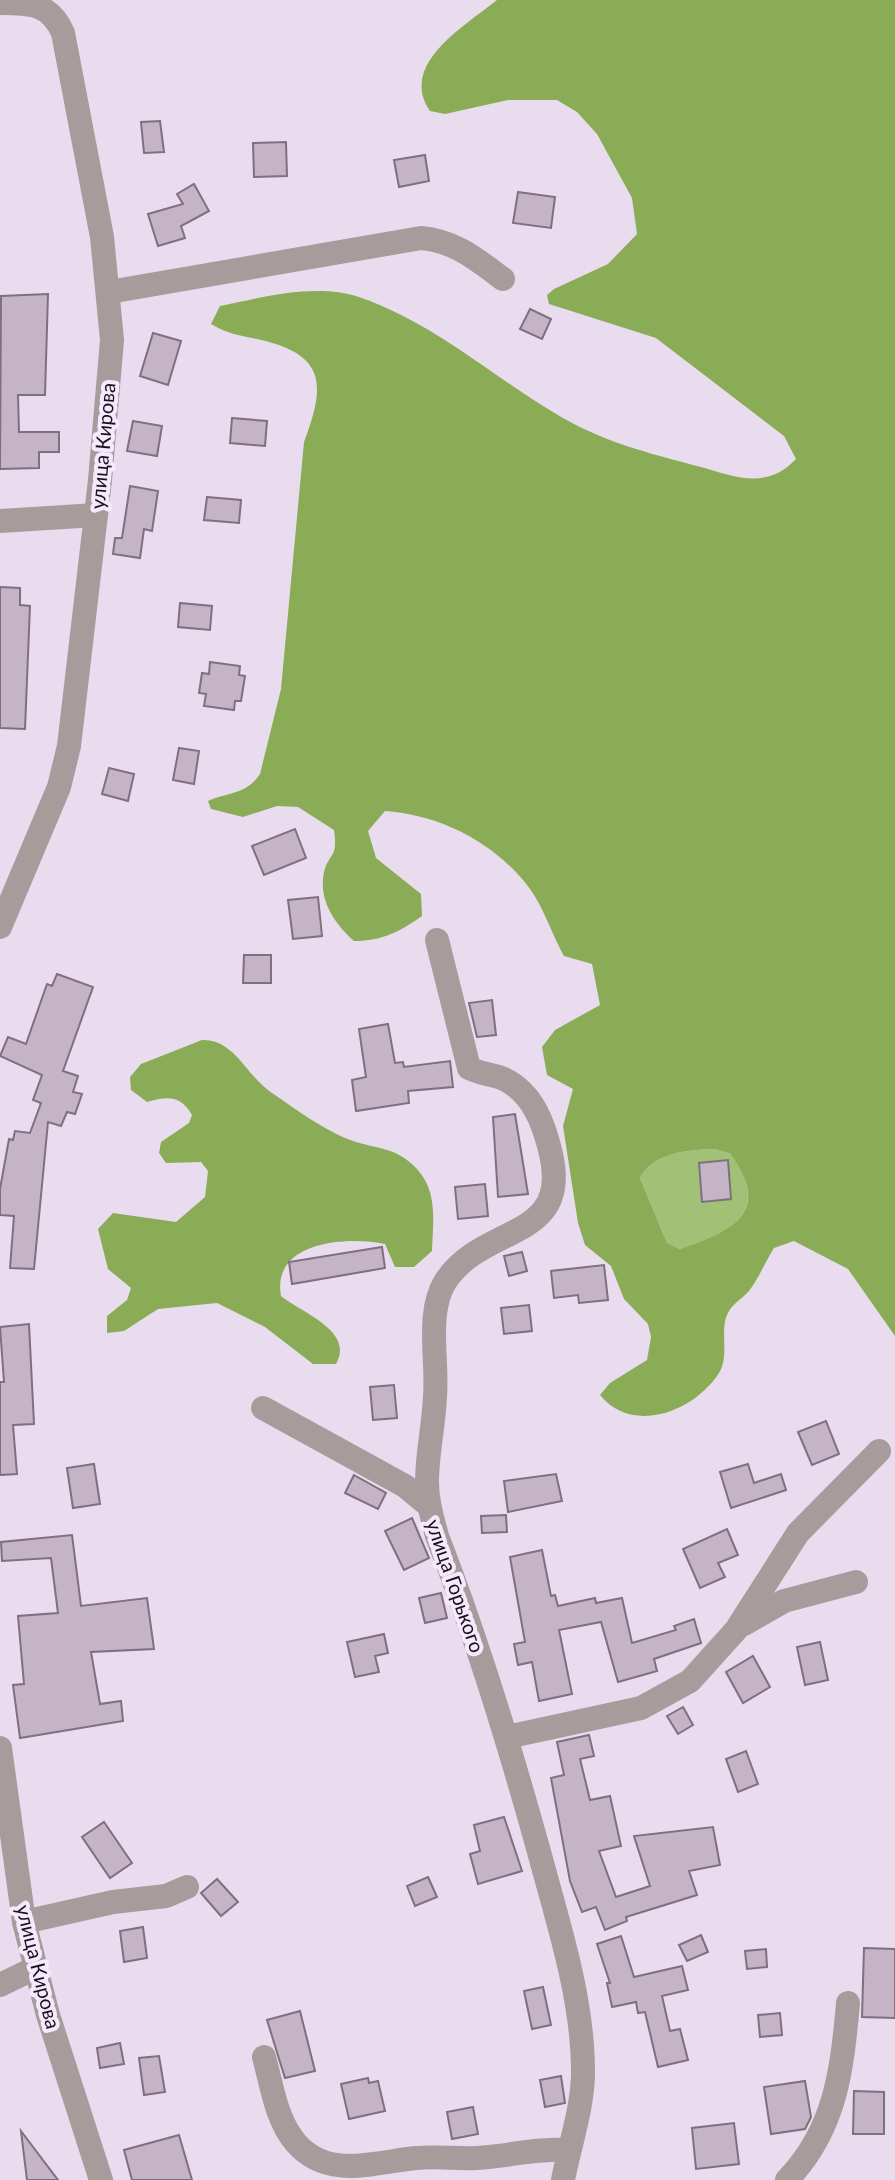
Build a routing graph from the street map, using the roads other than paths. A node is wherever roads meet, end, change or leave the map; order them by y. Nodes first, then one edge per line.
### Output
1 (0, 3) edge
2 (503, 279) dead end
3 (109, 292) junction
4 (96, 515) junction
5 (0, 521) edge
6 (0, 927) edge
7 (437, 940) dead end
8 (263, 1408) dead end
9 (879, 1451) dead end
10 (428, 1505) junction
11 (856, 1582) dead end
12 (736, 1630) junction
13 (507, 1737) junction
14 (0, 1748) edge
15 (187, 1887) dead end
16 (15, 1914) edge
17 (35, 1968) junction
18 (0, 1985) edge
19 (848, 2003) dead end
20 (264, 2057) dead end
21 (569, 2150) junction
22 (101, 2180) edge
23 (563, 2180) edge
24 (788, 2180) edge

1 - 3 street, улица Кирова
2 - 3 street
3 - 4 street, улица Кирова
4 - 5 street
4 - 6 street, улица Кирова
7 - 10 street, улица Горького
8 - 10 street
9 - 12 street
10 - 13 street, улица Горького
11 - 12 street
12 - 13 street
13 - 21 street, улица Горького
14 - 16 street, улица Кирова
15 - 16 street
16 - 17 street, улица Кирова
17 - 18 street
17 - 22 street, улица Кирова
19 - 24 street
20 - 21 street
21 - 23 street, улица Горького

